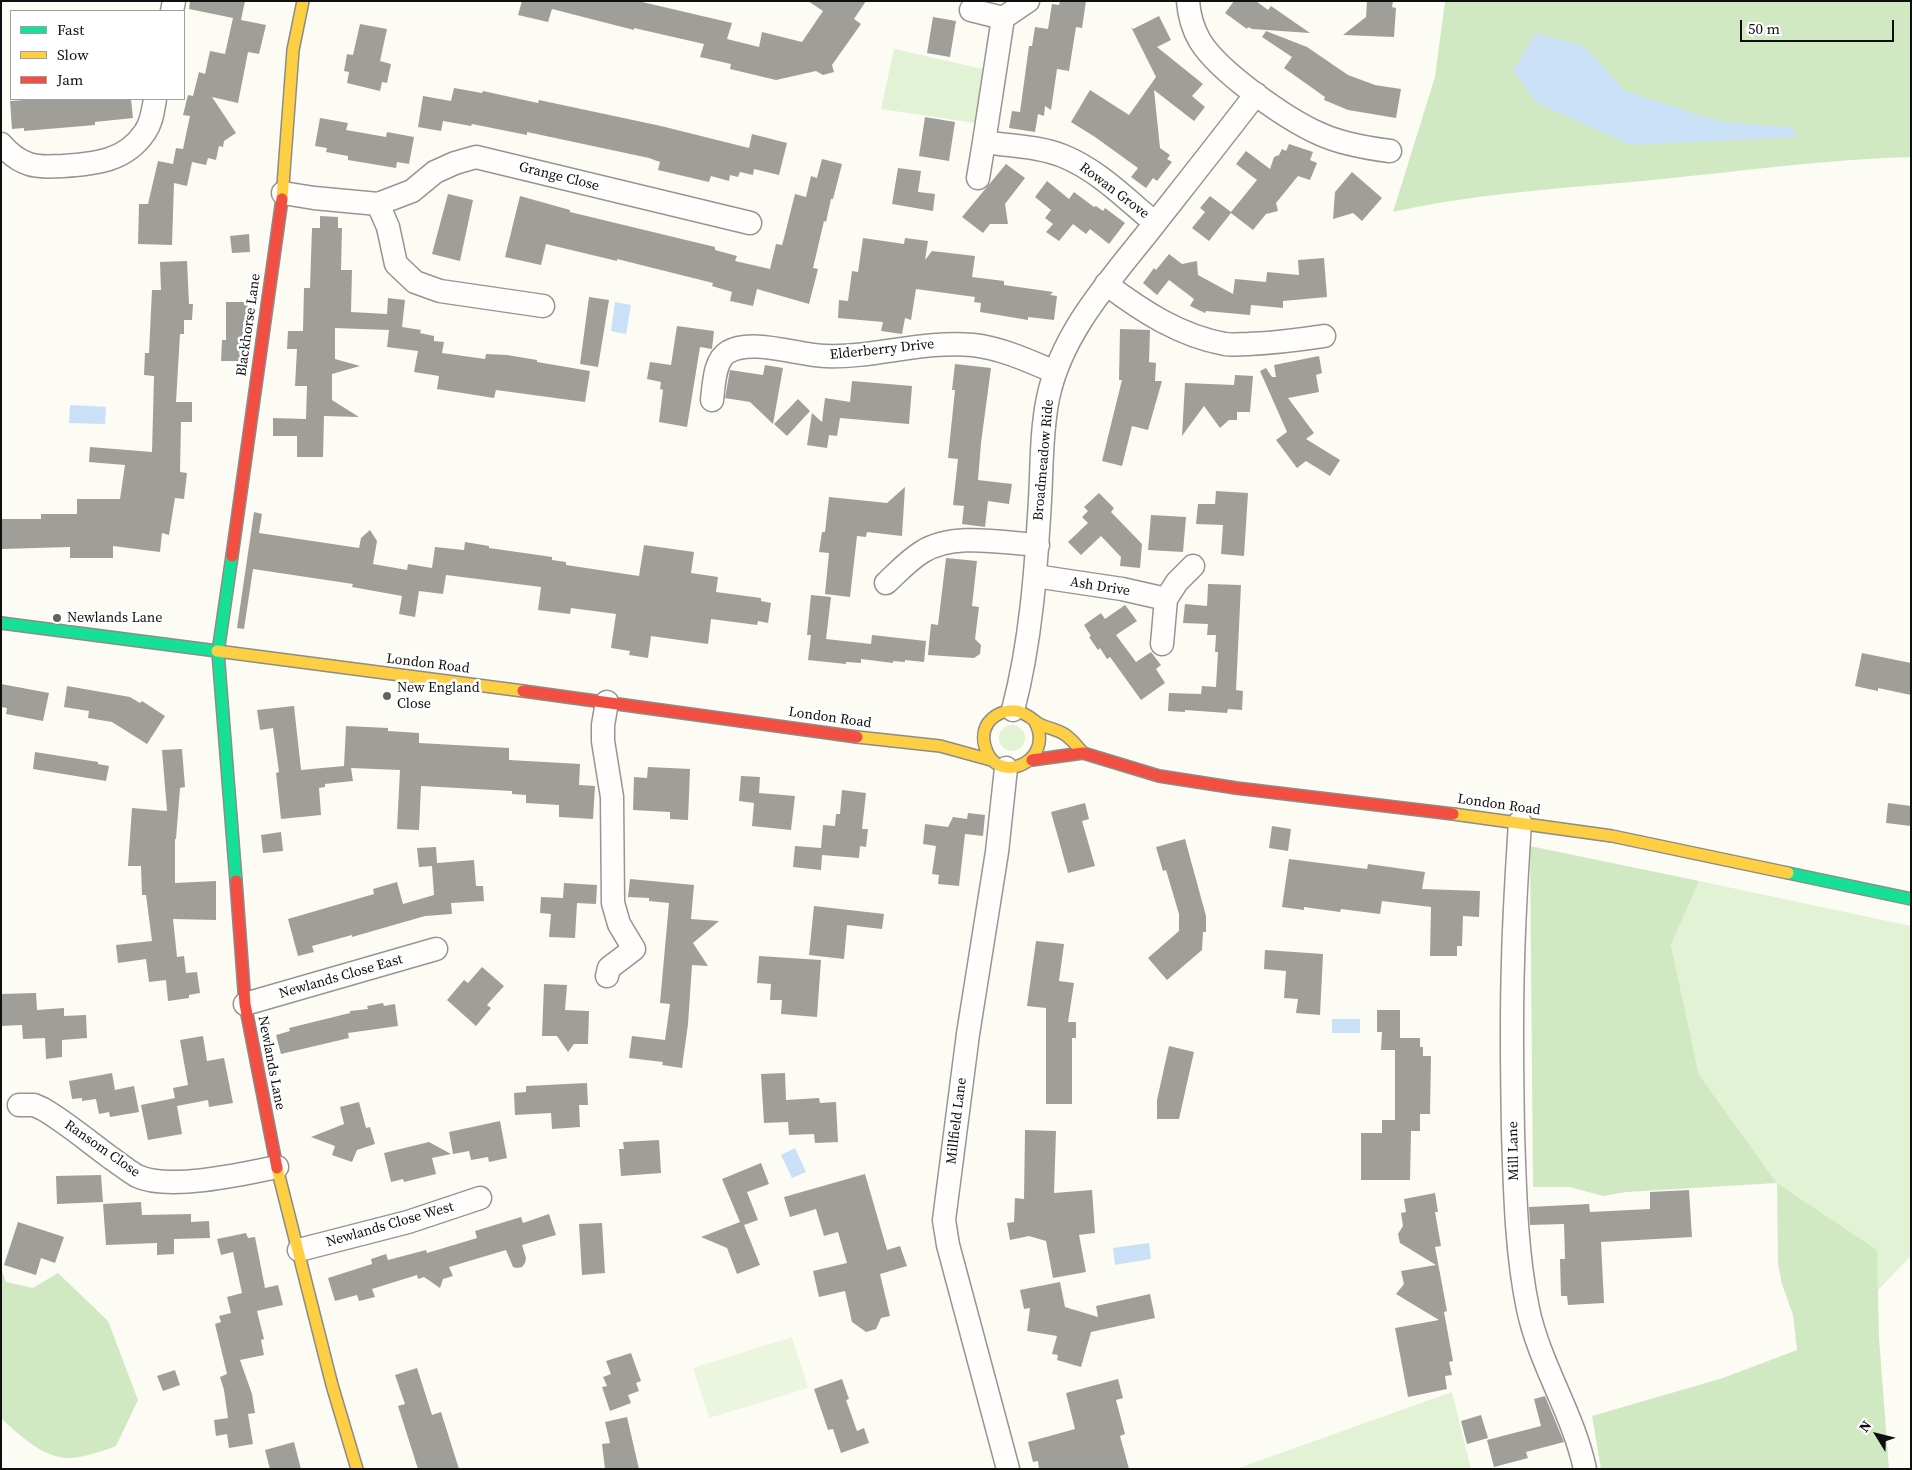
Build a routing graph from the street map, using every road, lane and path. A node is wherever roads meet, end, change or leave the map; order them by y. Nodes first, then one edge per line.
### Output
1 (303, 1) edge
2 (1028, 1) edge
3 (1188, 1) edge
4 (971, 10) dead end
5 (1003, 18) junction
6 (1256, 94) junction
7 (155, 100) edge
8 (984, 142) junction
9 (1, 144) edge
10 (1390, 151) dead end
11 (978, 178) dead end
12 (283, 193) junction
13 (378, 204) junction
14 (750, 223) dead end
15 (1155, 223) junction
16 (1106, 284) junction
17 (543, 306) dead end
18 (1324, 336) dead end
19 (1055, 372) junction
20 (712, 400) dead end
21 (1038, 545) junction
22 (1193, 566) dead end
23 (1035, 576) junction
24 (886, 583) dead end
25 (1166, 599) junction
26 (1, 623) edge
27 (1162, 644) dead end
28 (218, 652) junction
29 (607, 702) junction
30 (1013, 710) junction
31 (1035, 722) junction
32 (985, 727) junction
33 (971, 731) dead end
34 (956, 735) dead end
35 (940, 746) junction
36 (1083, 754) junction
37 (1032, 760) junction
38 (999, 764) junction
39 (1520, 822) junction
40 (1911, 899) edge
41 (436, 949) dead end
42 (607, 976) dead end
43 (245, 1004) junction
44 (19, 1105) dead end
45 (277, 1167) junction
46 (480, 1198) dead end
47 (299, 1250) junction
48 (357, 1469) edge
49 (1008, 1469) edge
50 (1586, 1469) edge

1 - 12 main road, Blackhorse Lane
2 - 5 street
3 - 6 street
4 - 5 street
5 - 8 street
6 - 10 street
6 - 15 street, Broadmeadow Ride
7 - 9 street
8 - 11 street
8 - 15 street, Rowan Grove
12 - 13 street, Grange Close
12 - 28 main road, Blackhorse Lane
13 - 14 street, Grange Close
13 - 17 street
15 - 16 street, Broadmeadow Ride
16 - 18 street
16 - 19 street, Broadmeadow Ride
19 - 20 street, Elderberry Drive
19 - 21 street, Broadmeadow Ride
21 - 23 street, Broadmeadow Ride
21 - 24 street
22 - 25 street
23 - 25 street, Ash Drive
23 - 30 street, Broadmeadow Ride
25 - 27 street
26 - 28 main road, London Road
28 - 29 main road, London Road
28 - 43 main road, Newlands Lane
29 - 35 main road, London Road
29 - 42 street
30 - 31 main road
30 - 32 main road
31 - 36 main road
31 - 37 main road
32 - 33 main road
32 - 38 main road
34 - 35 main road
35 - 38 main road, London Road
36 - 37 main road, London Road
36 - 39 main road, London Road
37 - 38 main road, London Road
38 - 49 street, Millfield Lane
39 - 40 main road, London Road
39 - 50 street, Mill Lane
41 - 43 street, Newlands Close East
43 - 45 main road, Newlands Lane
44 - 45 street, Ransom Close
45 - 47 main road, Newlands Lane
46 - 47 street, Newlands Close West
47 - 48 main road, Newlands Lane

